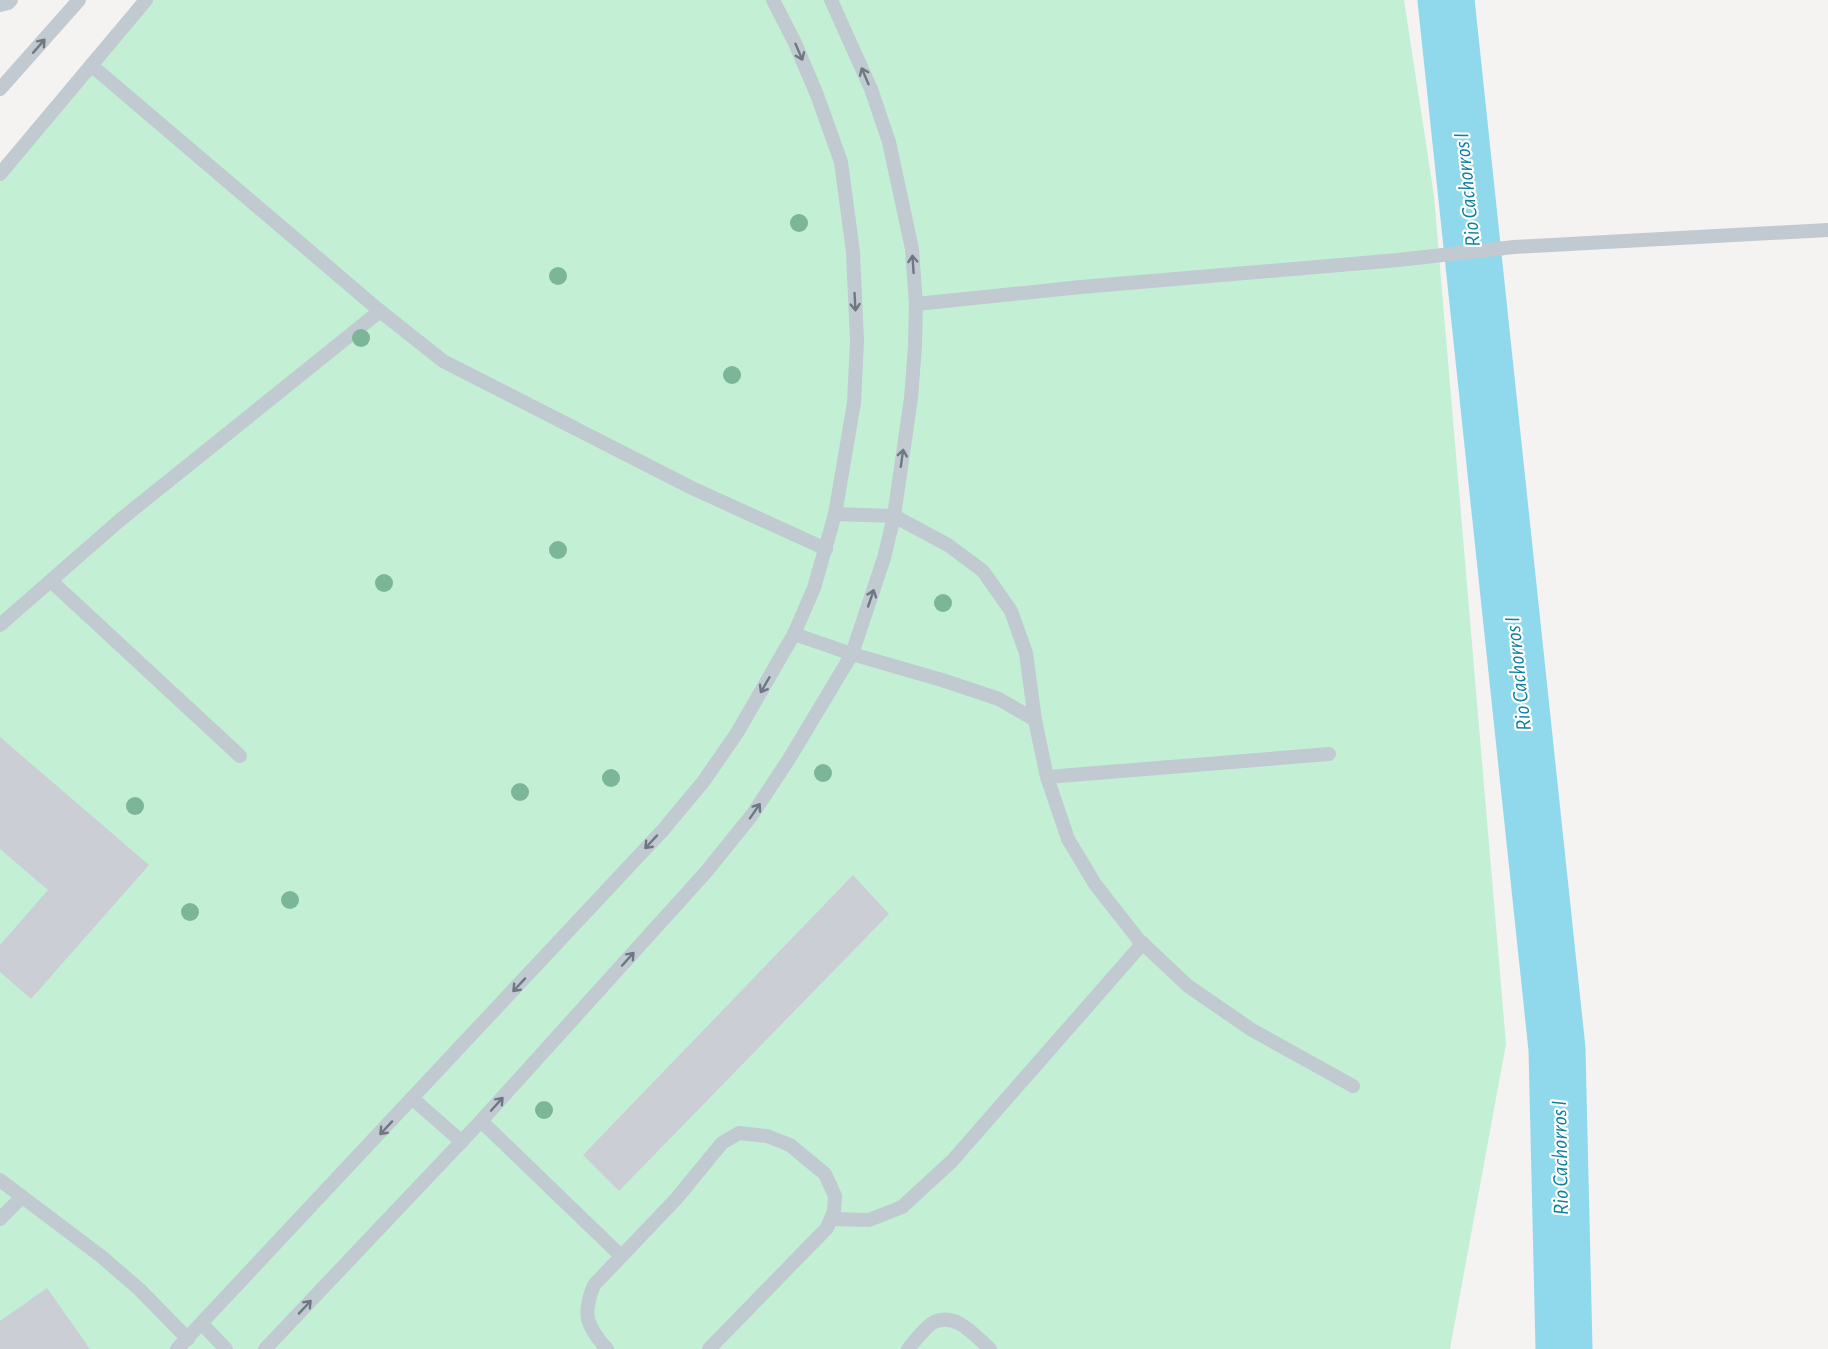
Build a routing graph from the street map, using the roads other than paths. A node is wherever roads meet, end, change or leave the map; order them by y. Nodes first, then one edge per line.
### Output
1 (10, 0) edge
2 (79, 0) edge
3 (146, 0) edge
4 (773, 0) edge
5 (831, 0) edge
6 (0, 5) edge
7 (91, 65) junction
8 (0, 89) edge
9 (0, 174) edge
10 (1828, 230) edge
11 (916, 304) junction
12 (380, 311) junction
13 (835, 514) junction
14 (894, 516) junction
15 (826, 549) junction
16 (51, 581) junction
17 (0, 625) edge
18 (794, 634) junction
19 (852, 654) junction
20 (1035, 720) junction
21 (1329, 754) dead end
22 (240, 756) dead end
23 (1047, 777) junction
24 (1143, 943) junction
25 (1353, 1086) dead end
26 (413, 1098) junction
27 (481, 1121) junction
28 (462, 1142) junction
29 (0, 1180) edge
30 (22, 1197) junction
31 (0, 1219) edge
32 (831, 1219) junction
33 (620, 1255) junction
34 (202, 1324) junction
35 (188, 1339) junction
36 (177, 1349) edge
37 (226, 1349) edge
38 (265, 1349) edge
39 (607, 1349) edge
40 (709, 1349) edge
41 (908, 1349) edge
42 (990, 1349) edge

1 - 6 lane
8 -> 2 lane
3 - 7 lane
4 -> 13 lane
11 -> 5 lane
7 - 9 lane
7 - 12 lane
10 - 11 lane
14 -> 11 lane
12 - 15 lane
12 - 16 lane
13 - 14 lane
13 - 15 lane
19 -> 14 lane
14 - 20 lane
15 - 18 lane
16 - 17 lane
16 - 22 lane
18 - 19 lane
18 -> 26 lane
19 - 20 lane
27 -> 19 lane
20 - 23 lane
21 - 23 lane
23 - 24 lane
24 - 25 lane
24 - 32 lane
26 - 28 lane
26 -> 34 lane
27 - 28 lane
27 - 33 lane
38 -> 28 lane
29 - 30 lane
30 - 31 lane
30 - 35 lane
32 - 33 lane
32 - 40 lane
33 - 39 lane
34 - 35 lane
34 - 37 lane
35 - 36 lane
41 - 42 lane

